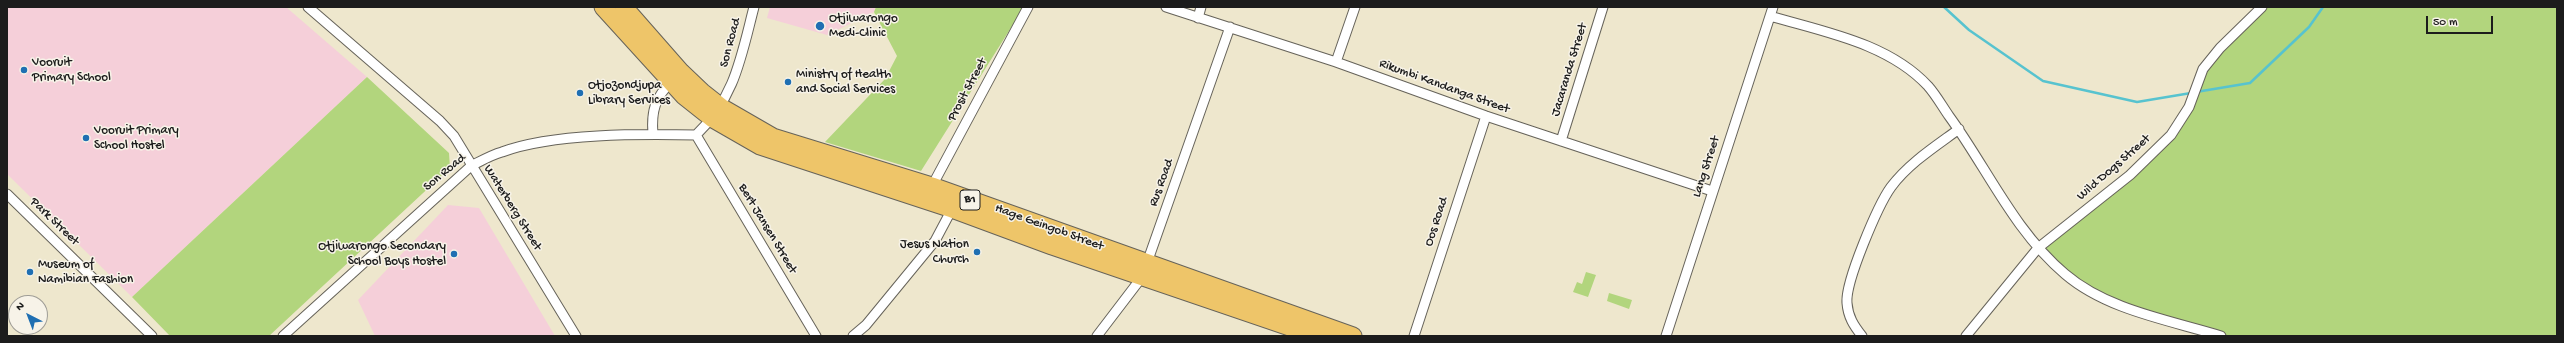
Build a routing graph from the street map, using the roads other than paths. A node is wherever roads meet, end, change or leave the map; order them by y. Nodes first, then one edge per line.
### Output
1 (308, 7) edge
2 (604, 7) edge
3 (624, 7) edge
4 (754, 7) edge
5 (1028, 7) edge
6 (1166, 7) edge
7 (1201, 7) edge
8 (1355, 7) edge
9 (1603, 7) edge
10 (2262, 7) edge
11 (1771, 12) edge
12 (1198, 18) junction
13 (1230, 27) junction
14 (646, 44) junction
15 (1336, 62) junction
16 (675, 78) junction
17 (717, 113) junction
18 (1486, 116) junction
19 (1959, 130) junction
20 (653, 134) junction
21 (696, 135) junction
22 (1561, 141) junction
23 (471, 166) junction
24 (932, 186) junction
25 (1712, 191) junction
26 (7, 194) edge
27 (952, 209) junction
28 (2038, 248) junction
29 (1145, 270) junction
30 (152, 336) edge
31 (283, 336) edge
32 (576, 336) edge
33 (816, 336) edge
34 (854, 336) edge
35 (1097, 336) edge
36 (1316, 336) edge
37 (1353, 336) edge
38 (1414, 336) edge
39 (1666, 336) edge
40 (1862, 336) edge
41 (1966, 336) edge
42 (2221, 336) edge

1 - 23 street, Waterberg Street
2 - 14 highway, Hage Geingob Street / B1
3 - 14 highway, Hage Geingob Street / B1
4 - 17 street, Son Road
5 - 24 street, Prosit Street
6 - 12 street, Rikumbi Kandanga Street
7 - 12 street
8 - 15 street
9 - 22 street, Jacaranda Street
10 - 28 street, Wild Dogs Street
11 - 19 street
11 - 25 street, Lang Street
12 - 13 street, Rikumbi Kandanga Street
13 - 15 street, Rikumbi Kandanga Street
13 - 29 street, Rus Road
14 - 16 highway, Hage Geingob Street / B1
15 - 18 street, Rikumbi Kandanga Street
16 - 17 highway, Hage Geingob Street / B1
16 - 20 street
17 - 21 street, Son Road
17 - 24 highway, Hage Geingob Street / B1
17 - 27 highway, Hage Geingob Street / B1
18 - 22 street, Rikumbi Kandanga Street
18 - 38 street, Oos Road
19 - 28 street
19 - 40 street
20 - 21 street, Son Road
20 - 23 street, Son Road
21 - 33 street, Bert Jansen Street
22 - 25 street, Rikumbi Kandanga Street
23 - 31 street, Son Road
23 - 32 street, Waterberg Street
24 - 29 highway, Hage Geingob Street / B1
25 - 39 street, Lang Street
26 - 30 street, Park Street
27 - 29 highway, Hage Geingob Street / B1
27 - 34 street
28 - 41 street, Wild Dogs Street
28 - 42 street
29 - 35 street, Rus Road
29 - 36 highway, Hage Geingob Street / B1
29 - 37 highway, Hage Geingob Street / B1

